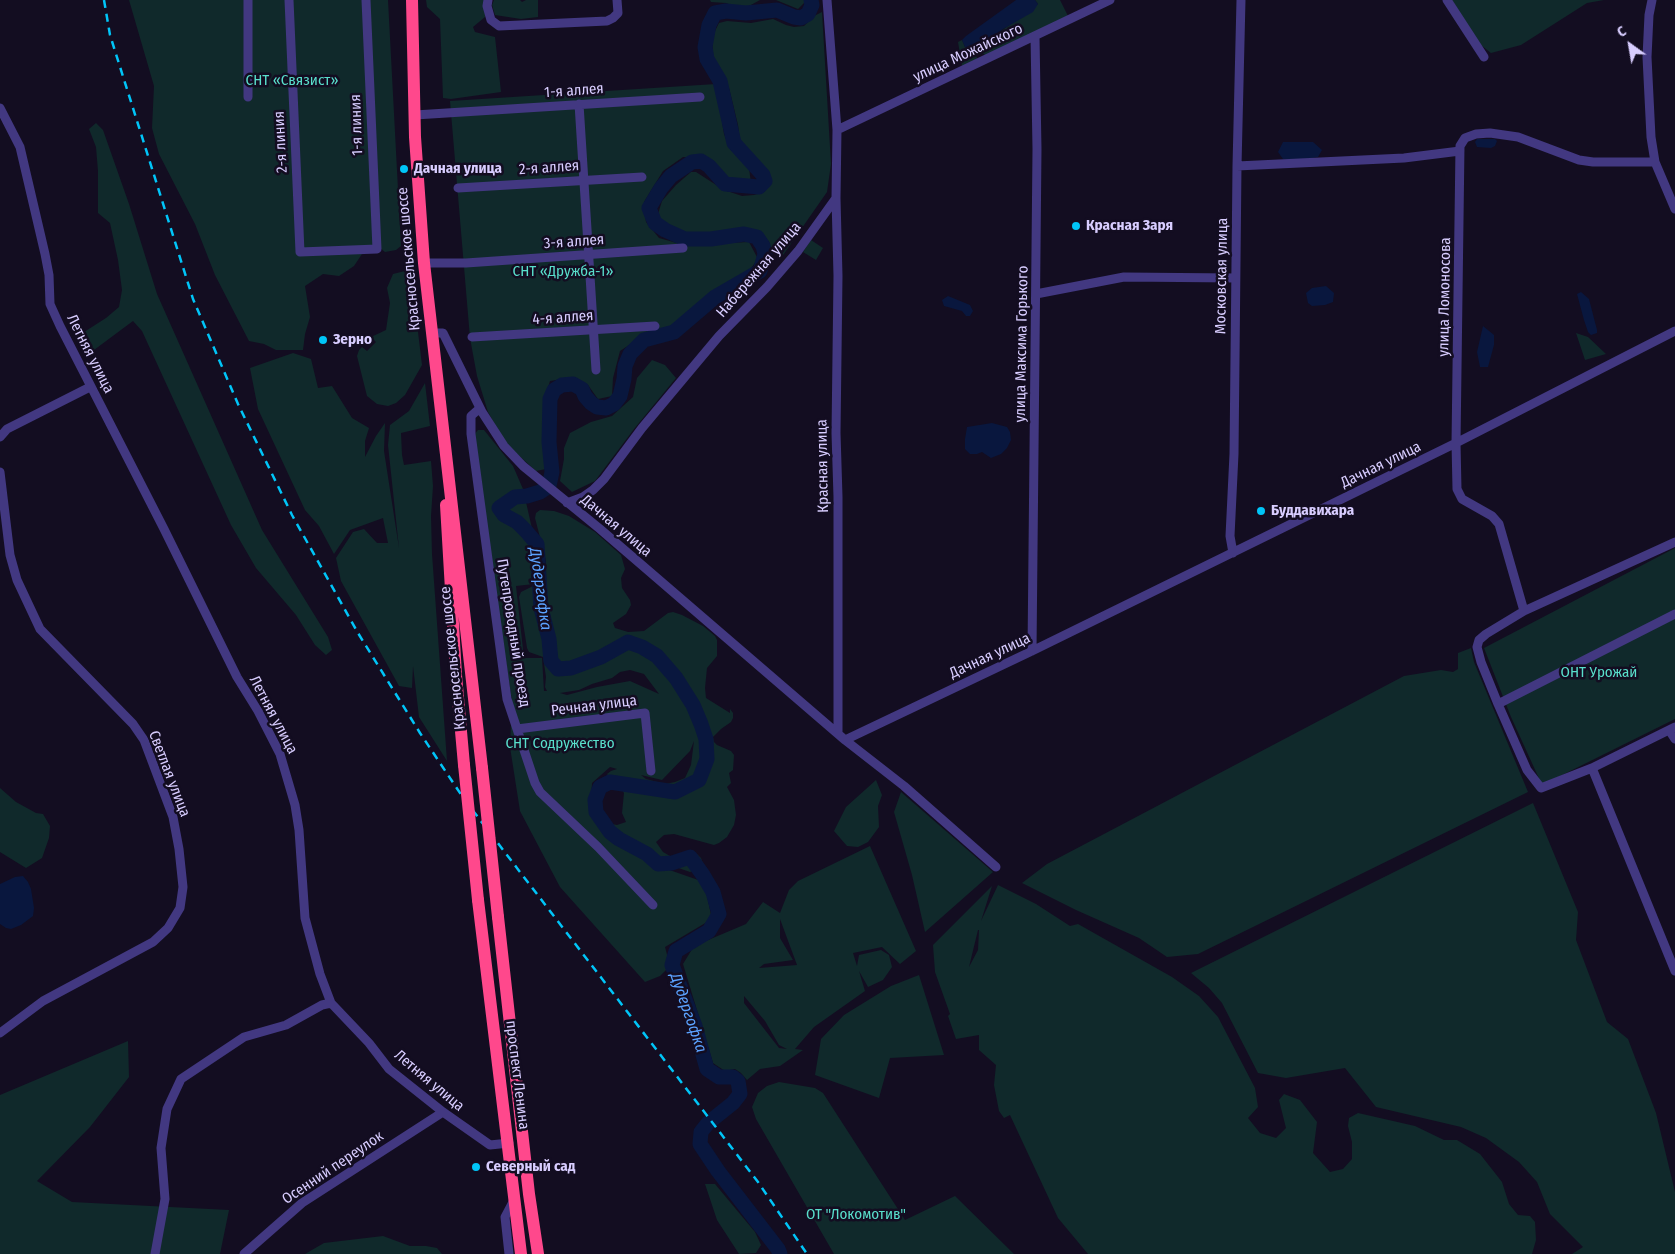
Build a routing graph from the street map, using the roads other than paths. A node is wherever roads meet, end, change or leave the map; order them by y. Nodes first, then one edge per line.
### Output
1 (248, 0) edge
2 (290, 0) edge
3 (366, 0) edge
4 (412, 0) edge
5 (488, 0) edge
6 (617, 0) edge
7 (827, 0) edge
8 (1110, 0) edge
9 (1241, 0) edge
10 (1447, 0) edge
11 (1652, 0) edge
12 (1035, 37) junction
13 (1484, 57) dead end
14 (248, 97) dead end
15 (700, 97) dead end
16 (579, 104) junction
17 (0, 108) edge
18 (415, 115) junction
19 (837, 130) junction
20 (1460, 151) junction
21 (1654, 162) junction
22 (1237, 166) junction
23 (642, 177) dead end
24 (583, 180) junction
25 (458, 188) dead end
26 (836, 198) junction
27 (1675, 209) edge
28 (683, 248) dead end
29 (377, 249) joint
30 (589, 254) junction
31 (424, 263) junction
32 (1235, 278) junction
33 (1036, 294) junction
34 (655, 326) dead end
35 (594, 330) junction
36 (1675, 331) edge
37 (432, 334) junction
38 (472, 337) dead end
39 (596, 370) dead end
40 (90, 387) junction
41 (480, 408) junction
42 (0, 437) edge
43 (1456, 443) junction
44 (447, 455) junction
45 (0, 472) edge
46 (567, 503) junction
47 (1675, 542) edge
48 (1233, 553) junction
49 (1524, 612) junction
50 (1675, 614) edge
51 (1032, 651) junction
52 (1498, 704) junction
53 (517, 728) junction
54 (1672, 728) edge
55 (838, 733) junction
56 (1675, 739) edge
57 (845, 740) junction
58 (1592, 768) junction
59 (650, 772) dead end
60 (996, 867) dead end
61 (478, 900) joint
62 (653, 906) dead end
63 (498, 917) joint
64 (1675, 972) edge
65 (330, 1003) junction
66 (0, 1033) edge
67 (443, 1112) junction
68 (509, 1143) junction
69 (515, 1197) junction
70 (155, 1254) edge
71 (244, 1254) edge
72 (509, 1254) edge
73 (521, 1254) edge
74 (538, 1254) edge

1 - 14 street
2 - 29 street, 2-я линия
3 - 29 street, 1-я линия
4 - 18 highway, Красносельское шоссе
5 - 6 street
7 - 19 street
8 - 12 street, улица Можайского
9 - 22 street, Московская улица
10 - 13 street
11 - 21 street
12 - 19 street, улица Можайского
12 - 33 street, улица Максима Горького
15 - 16 street, 1-я аллея
16 - 18 street, 1-я аллея
16 - 24 street
17 - 40 street, Летняя улица
18 - 31 highway, Красносельское шоссе
19 - 26 street
20 - 21 street
20 - 22 street
20 - 43 street, улица Ломоносова
21 - 27 street
22 - 32 street, Московская улица
23 - 24 street, 2-я аллея
24 - 25 street, 2-я аллея
24 - 30 street
26 - 46 street, Набережная улица
26 - 55 street, Красная улица
28 - 30 street, 3-я аллея
30 - 31 street, 3-я аллея
30 - 35 street
31 - 37 highway, Красносельское шоссе
32 - 33 street
32 - 48 street, Московская улица
33 - 51 street, улица Максима Горького
34 - 35 street, 4-я аллея
35 - 38 street, 4-я аллея
35 - 39 street
36 - 43 street, Дачная улица
37 - 41 street, Дачная улица
37 - 44 highway, Красносельское шоссе
40 - 42 street
40 - 65 street, Летняя улица
41 - 46 street, Дачная улица
41 - 53 street, Путепроводный проезд
43 - 48 street, Дачная улица
43 - 49 street, улица Ломоносова
44 - 61 highway, Красносельское шоссе, bridge
44 - 63 highway, Красносельское шоссе, bridge
45 - 66 street, Светлая улица
46 - 55 street, Дачная улица
47 - 49 street
48 - 51 street, Дачная улица
49 - 52 street
50 - 52 street
51 - 57 street, Дачная улица
52 - 58 street
53 - 59 street, Речная улица
53 - 62 street, Путепроводный проезд
54 - 56 street
54 - 58 street
55 - 57 street, Дачная улица
57 - 60 street
58 - 64 street
61 - 68 highway, проспект Ленина
63 - 74 highway, проспект Ленина
65 - 67 street, Летняя улица
65 - 70 street
67 - 68 street, Летняя улица
67 - 71 street, Осенний переулок
68 - 69 highway, проспект Ленина
69 - 72 street
69 - 73 highway, проспект Ленина

